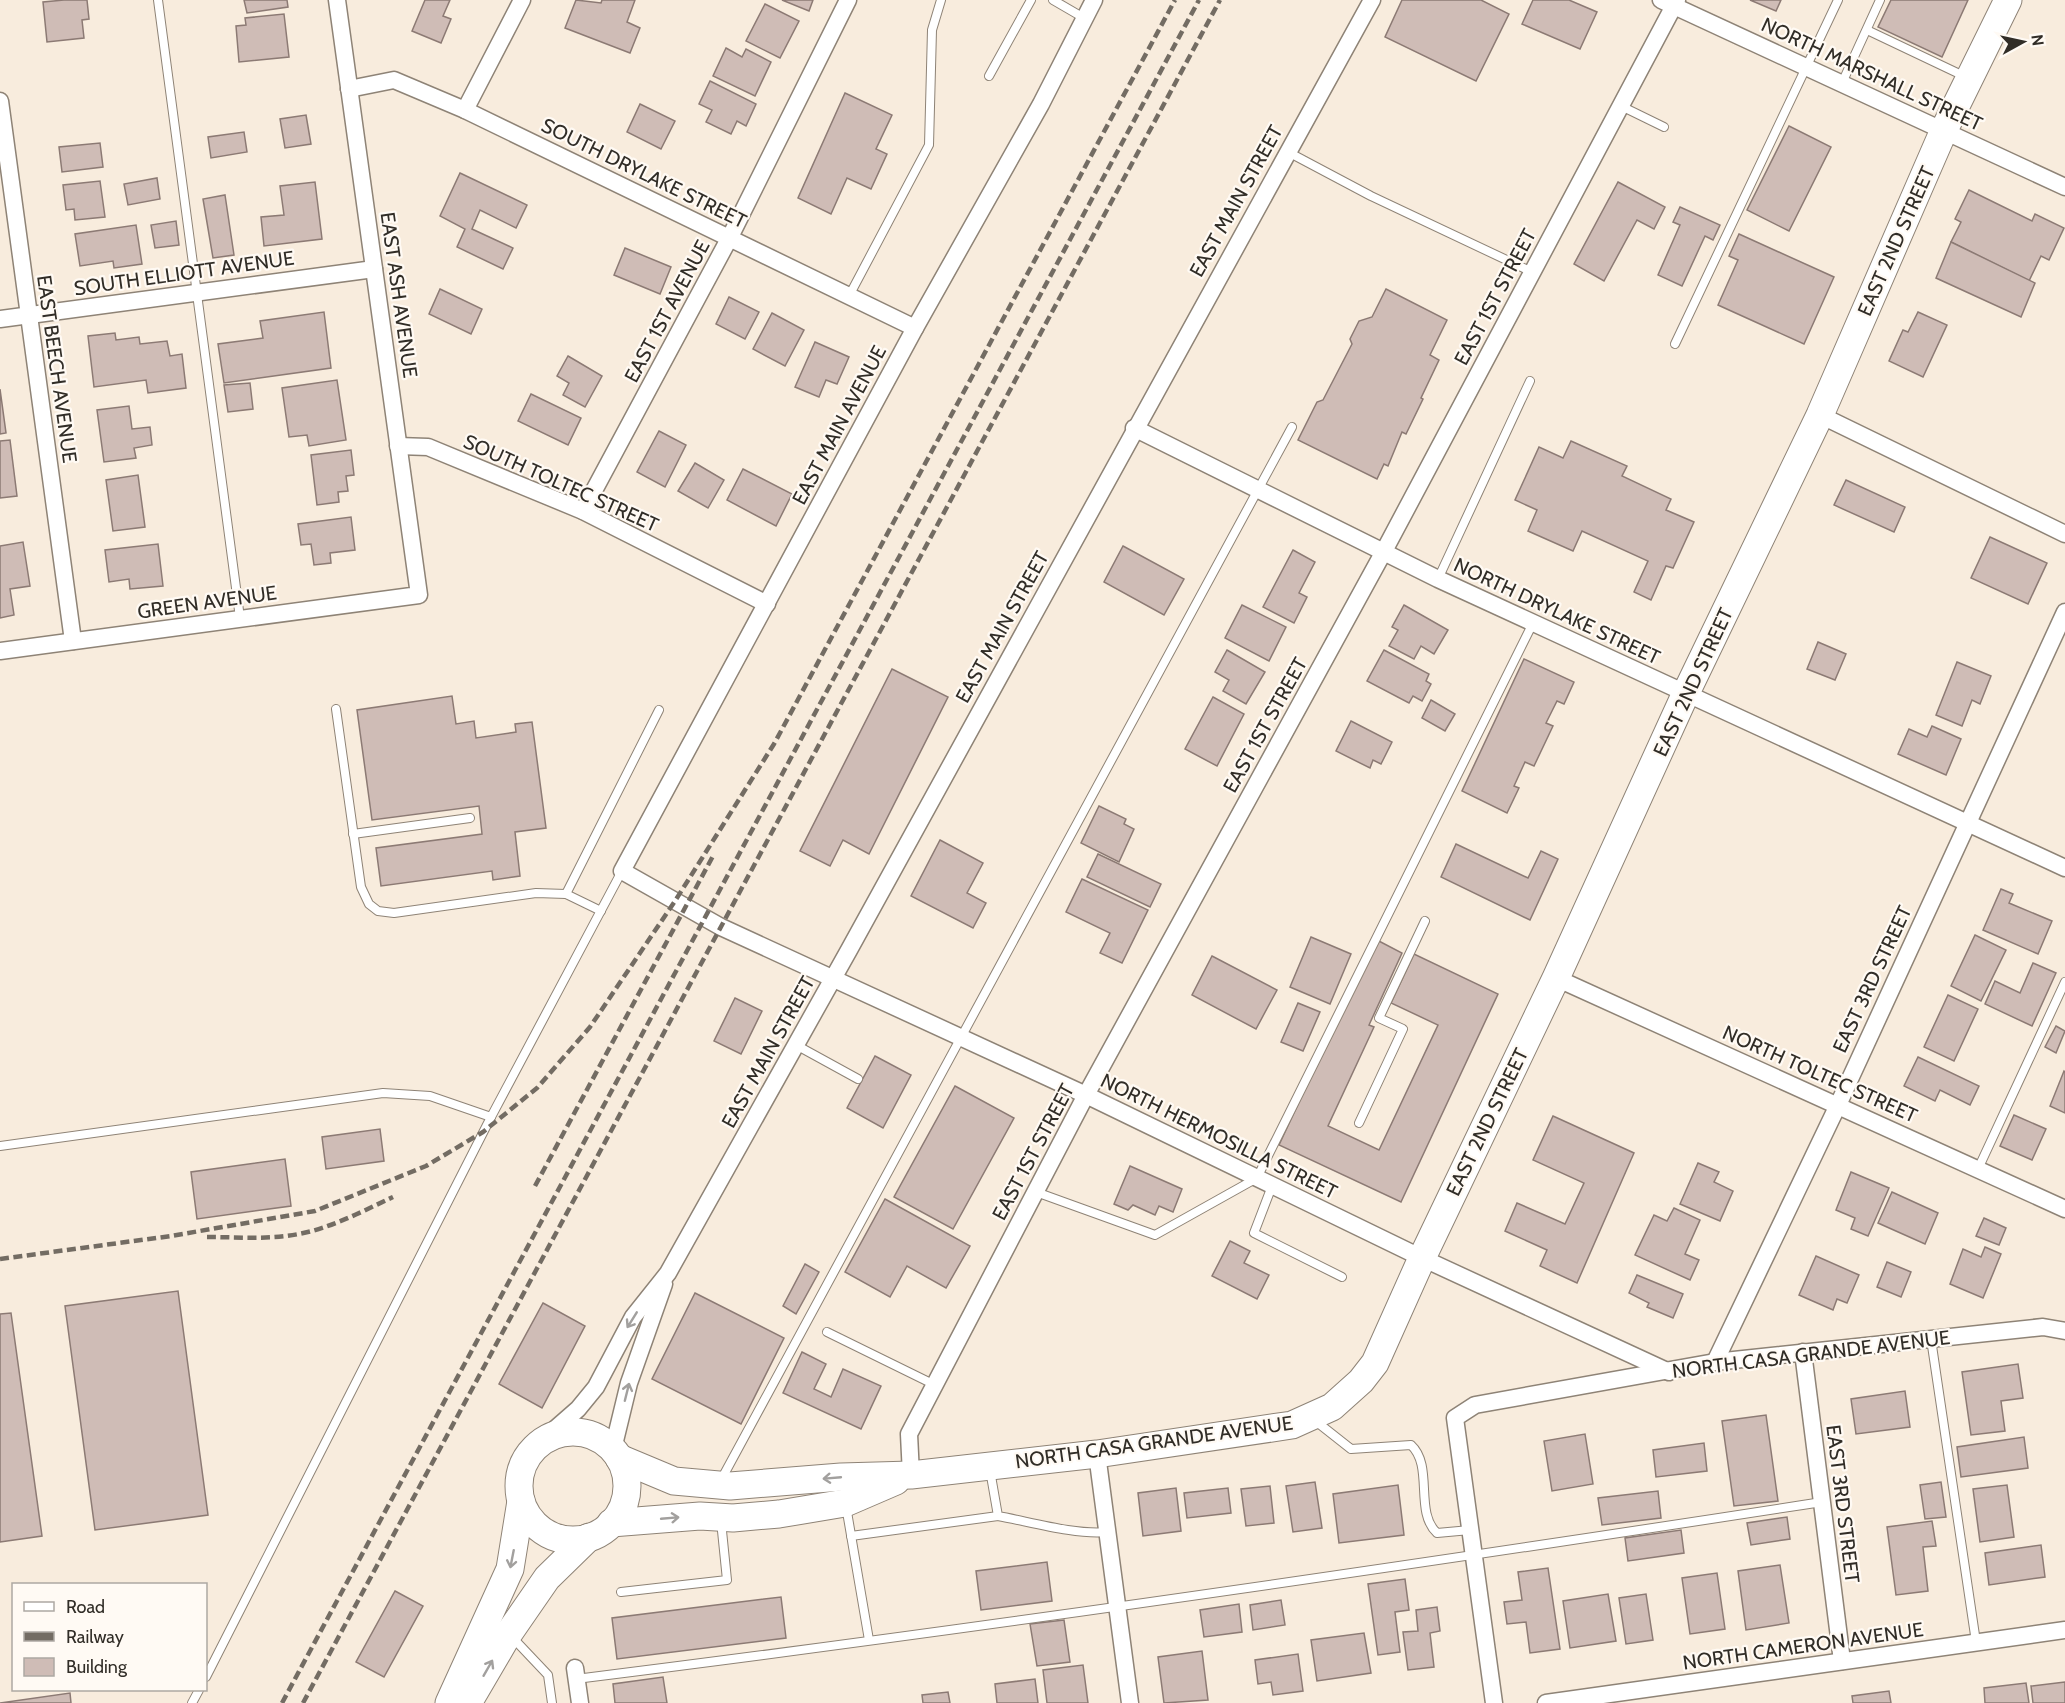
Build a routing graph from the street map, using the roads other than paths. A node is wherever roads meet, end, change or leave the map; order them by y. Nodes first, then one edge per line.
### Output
1 (158, 0) edge
2 (337, 0) edge
3 (522, 0) edge
4 (848, 0) edge
5 (941, 0) edge
6 (1031, 0) edge
7 (1053, 0) edge
8 (1094, 0) edge
9 (1372, 0) edge
10 (1838, 0) edge
11 (1880, 0) edge
12 (2008, 0) edge
13 (1671, 2) edge
14 (1084, 18) junction
15 (1867, 30) junction
16 (1807, 67) junction
17 (989, 76) dead end
18 (1969, 79) junction
19 (1842, 83) junction
20 (349, 89) junction
21 (0, 101) edge
22 (1621, 106) junction
23 (465, 110) junction
24 (1664, 127) dead end
25 (1944, 130) junction
26 (1288, 152) junction
27 (2065, 187) edge
28 (730, 237) junction
29 (374, 269) junction
30 (1532, 272) junction
31 (197, 292) junction
32 (849, 296) junction
33 (28, 315) junction
34 (0, 319) edge
35 (915, 328) junction
36 (1675, 344) dead end
37 (1530, 381) dead end
38 (1820, 415) junction
39 (1292, 427) dead end
40 (1134, 428) junction
41 (398, 446) junction
42 (1258, 490) junction
43 (583, 510) junction
44 (2065, 534) edge
45 (1383, 553) junction
46 (1438, 579) junction
47 (419, 595) joint
48 (767, 604) junction
49 (2065, 612) edge
50 (240, 618) junction
51 (1533, 623) junction
52 (73, 641) junction
53 (0, 651) edge
54 (1685, 695) junction
55 (336, 709) dead end
56 (659, 710) dead end
57 (470, 818) dead end
58 (1968, 822) junction
59 (353, 834) junction
60 (2065, 868) edge
61 (622, 871) junction
62 (566, 894) junction
63 (601, 912) junction
64 (1425, 921) dead end
65 (834, 977) junction
66 (1557, 978) junction
67 (2065, 982) edge
68 (962, 1037) junction
69 (796, 1045) junction
70 (858, 1079) dead end
71 (1086, 1095) junction
72 (1838, 1105) junction
73 (491, 1118) junction
74 (1359, 1123) dead end
75 (0, 1146) edge
76 (1978, 1169) junction
77 (1265, 1182) junction
78 (1036, 1192) junction
79 (2065, 1209) edge
80 (1422, 1258) junction
81 (668, 1273) junction
82 (1342, 1277) dead end
83 (2065, 1331) edge
84 (827, 1332) dead end
85 (1931, 1339) junction
86 (1803, 1352) junction
87 (1715, 1362) junction
88 (1375, 1363) joint
89 (1670, 1372) junction
90 (935, 1385) junction
91 (1311, 1417) junction
92 (538, 1444) junction
93 (616, 1453) junction
94 (1097, 1454) junction
95 (989, 1466) junction
96 (911, 1475) junction
97 (718, 1485) junction
98 (521, 1501) junction
99 (1822, 1502) junction
100 (845, 1503) junction
101 (998, 1516) junction
102 (720, 1517) junction
103 (611, 1523) junction
104 (1470, 1530) junction
105 (1107, 1532) junction
106 (851, 1536) junction
107 (589, 1537) junction
108 (1474, 1556) junction
109 (621, 1592) dead end
110 (1117, 1607) junction
111 (2065, 1630) edge
112 (509, 1633) junction
113 (869, 1640) junction
114 (1976, 1642) junction
115 (1842, 1661) junction
116 (576, 1673) joint
117 (207, 1675) edge
118 (449, 1703) edge
119 (468, 1703) edge
120 (552, 1703) edge
121 (580, 1703) edge
122 (1130, 1703) edge
123 (1494, 1703) edge
124 (1546, 1703) edge

1 - 31 lane
2 - 20 street, EAST ASH AVENUE
3 - 23 street
4 - 28 street, EAST 1ST AVENUE
5 - 32 lane
6 - 17 lane
7 - 14 lane
8 - 14 street, EAST MAIN AVENUE
9 - 26 street, EAST MAIN STREET
10 - 16 lane
11 - 15 lane
12 - 18 main road, EAST 2ND STREET
13 - 16 street, NORTH MARSHALL STREET
13 - 22 street, EAST 1ST STREET
14 - 35 street, EAST MAIN AVENUE
15 - 18 lane
15 - 19 lane
16 - 19 street, NORTH MARSHALL STREET
16 - 36 lane
18 - 25 main road, EAST 2ND STREET
19 - 25 street, NORTH MARSHALL STREET
20 - 23 street, SOUTH DRYLAKE STREET
20 - 29 street, EAST ASH AVENUE
21 - 33 street, EAST BEECH AVENUE
22 - 24 lane
22 - 30 street, EAST 1ST STREET
23 - 28 street, SOUTH DRYLAKE STREET
25 - 27 street, NORTH MARSHALL STREET
25 - 38 main road, EAST 2ND STREET
26 - 30 lane
26 - 40 street, EAST MAIN STREET
28 - 32 street, SOUTH DRYLAKE STREET
28 - 43 street, EAST 1ST AVENUE
29 - 31 street, SOUTH ELLIOTT AVENUE
29 - 41 street, EAST ASH AVENUE
30 - 45 street, EAST 1ST STREET
31 - 33 street, SOUTH ELLIOTT AVENUE
31 - 50 lane
32 - 35 street, SOUTH DRYLAKE STREET
33 - 34 street, SOUTH ELLIOTT AVENUE
33 - 52 street, EAST BEECH AVENUE
35 - 48 street, EAST MAIN AVENUE
37 - 46 lane
38 - 44 street
38 - 54 main road, EAST 2ND STREET
39 - 42 lane
40 - 42 street, NORTH DRYLAKE STREET
40 - 65 street, EAST MAIN STREET
41 - 43 street, SOUTH TOLTEC STREET
41 - 47 street, EAST ASH AVENUE
42 - 45 street, NORTH DRYLAKE STREET
42 - 68 lane
43 - 48 street, SOUTH TOLTEC STREET
45 - 46 street, NORTH DRYLAKE STREET
45 - 71 street, EAST 1ST STREET
46 - 51 street, NORTH DRYLAKE STREET
47 - 50 street, GREEN AVENUE
48 - 61 street, EAST MAIN AVENUE
49 - 58 street, EAST 3RD STREET
50 - 52 street, GREEN AVENUE
51 - 54 street, NORTH DRYLAKE STREET
51 - 77 lane
52 - 53 street, GREEN AVENUE
54 - 58 street, NORTH DRYLAKE STREET
54 - 66 main road, EAST 2ND STREET
55 - 59 lane
56 - 62 lane
57 - 59 lane
58 - 60 street, NORTH DRYLAKE STREET
58 - 72 street, EAST 3RD STREET
59 - 62 lane
61 - 63 lane
61 - 65 street, NORTH HERMOSILLA STREET
62 - 63 lane
63 - 73 lane
64 - 74 lane
65 - 68 street, NORTH HERMOSILLA STREET
65 - 69 street, EAST MAIN STREET
66 - 72 street, NORTH TOLTEC STREET
66 - 80 main road, EAST 2ND STREET
67 - 76 lane
68 - 71 street, NORTH HERMOSILLA STREET
68 - 97 lane
69 - 70 lane
69 - 81 street, EAST MAIN STREET
71 - 77 street, NORTH HERMOSILLA STREET
71 - 78 street, EAST 1ST STREET
72 - 76 street, NORTH TOLTEC STREET
72 - 87 street, EAST 3RD STREET
73 - 75 lane
73 - 117 lane
76 - 79 street, NORTH TOLTEC STREET
77 - 78 lane
77 - 80 street, NORTH HERMOSILLA STREET
77 - 82 lane
78 - 90 street, EAST 1ST STREET
80 - 88 main road, EAST 2ND STREET
80 - 89 street, NORTH HERMOSILLA STREET
81 -> 92 street, EAST MAIN STREET
93 -> 81 street, EAST MAIN STREET
83 - 85 street, NORTH CASA GRANDE AVENUE
84 - 90 lane
85 - 86 street, NORTH CASA GRANDE AVENUE
85 - 114 lane
86 - 87 street, NORTH CASA GRANDE AVENUE
86 - 99 street, EAST 3RD STREET
87 - 89 street, NORTH CASA GRANDE AVENUE
88 - 91 main road, NORTH CASA GRANDE AVENUE
89 - 104 street, NORTH CASA GRANDE AVENUE
90 - 96 street, EAST 1ST STREET
91 - 94 main road, NORTH CASA GRANDE AVENUE
91 - 104 lane
92 - 93 main road
92 - 98 main road
93 - 97 main road, NORTH CASA GRANDE AVENUE
93 - 103 main road
94 - 95 main road, NORTH CASA GRANDE AVENUE
94 - 105 street
95 - 96 main road, NORTH CASA GRANDE AVENUE
95 - 101 lane
96 -> 97 main road, NORTH CASA GRANDE AVENUE
96 - 100 main road, NORTH CASA GRANDE AVENUE
98 - 107 main road
98 -> 118 main road
99 - 108 lane
99 - 115 street, EAST 3RD STREET
100 - 102 main road, NORTH CASA GRANDE AVENUE
100 - 106 lane
101 - 105 lane
101 - 106 lane
103 -> 102 main road, NORTH CASA GRANDE AVENUE
102 - 109 lane
103 - 107 main road
104 - 108 street
105 - 110 street
106 - 113 lane
107 - 112 main road
108 - 110 lane
108 - 123 street
110 - 113 lane
110 - 122 street
111 - 114 street, NORTH CAMERON AVENUE
119 -> 112 main road
112 - 120 lane
113 - 116 lane
114 - 115 street, NORTH CAMERON AVENUE
115 - 124 street, NORTH CAMERON AVENUE
116 - 121 street

